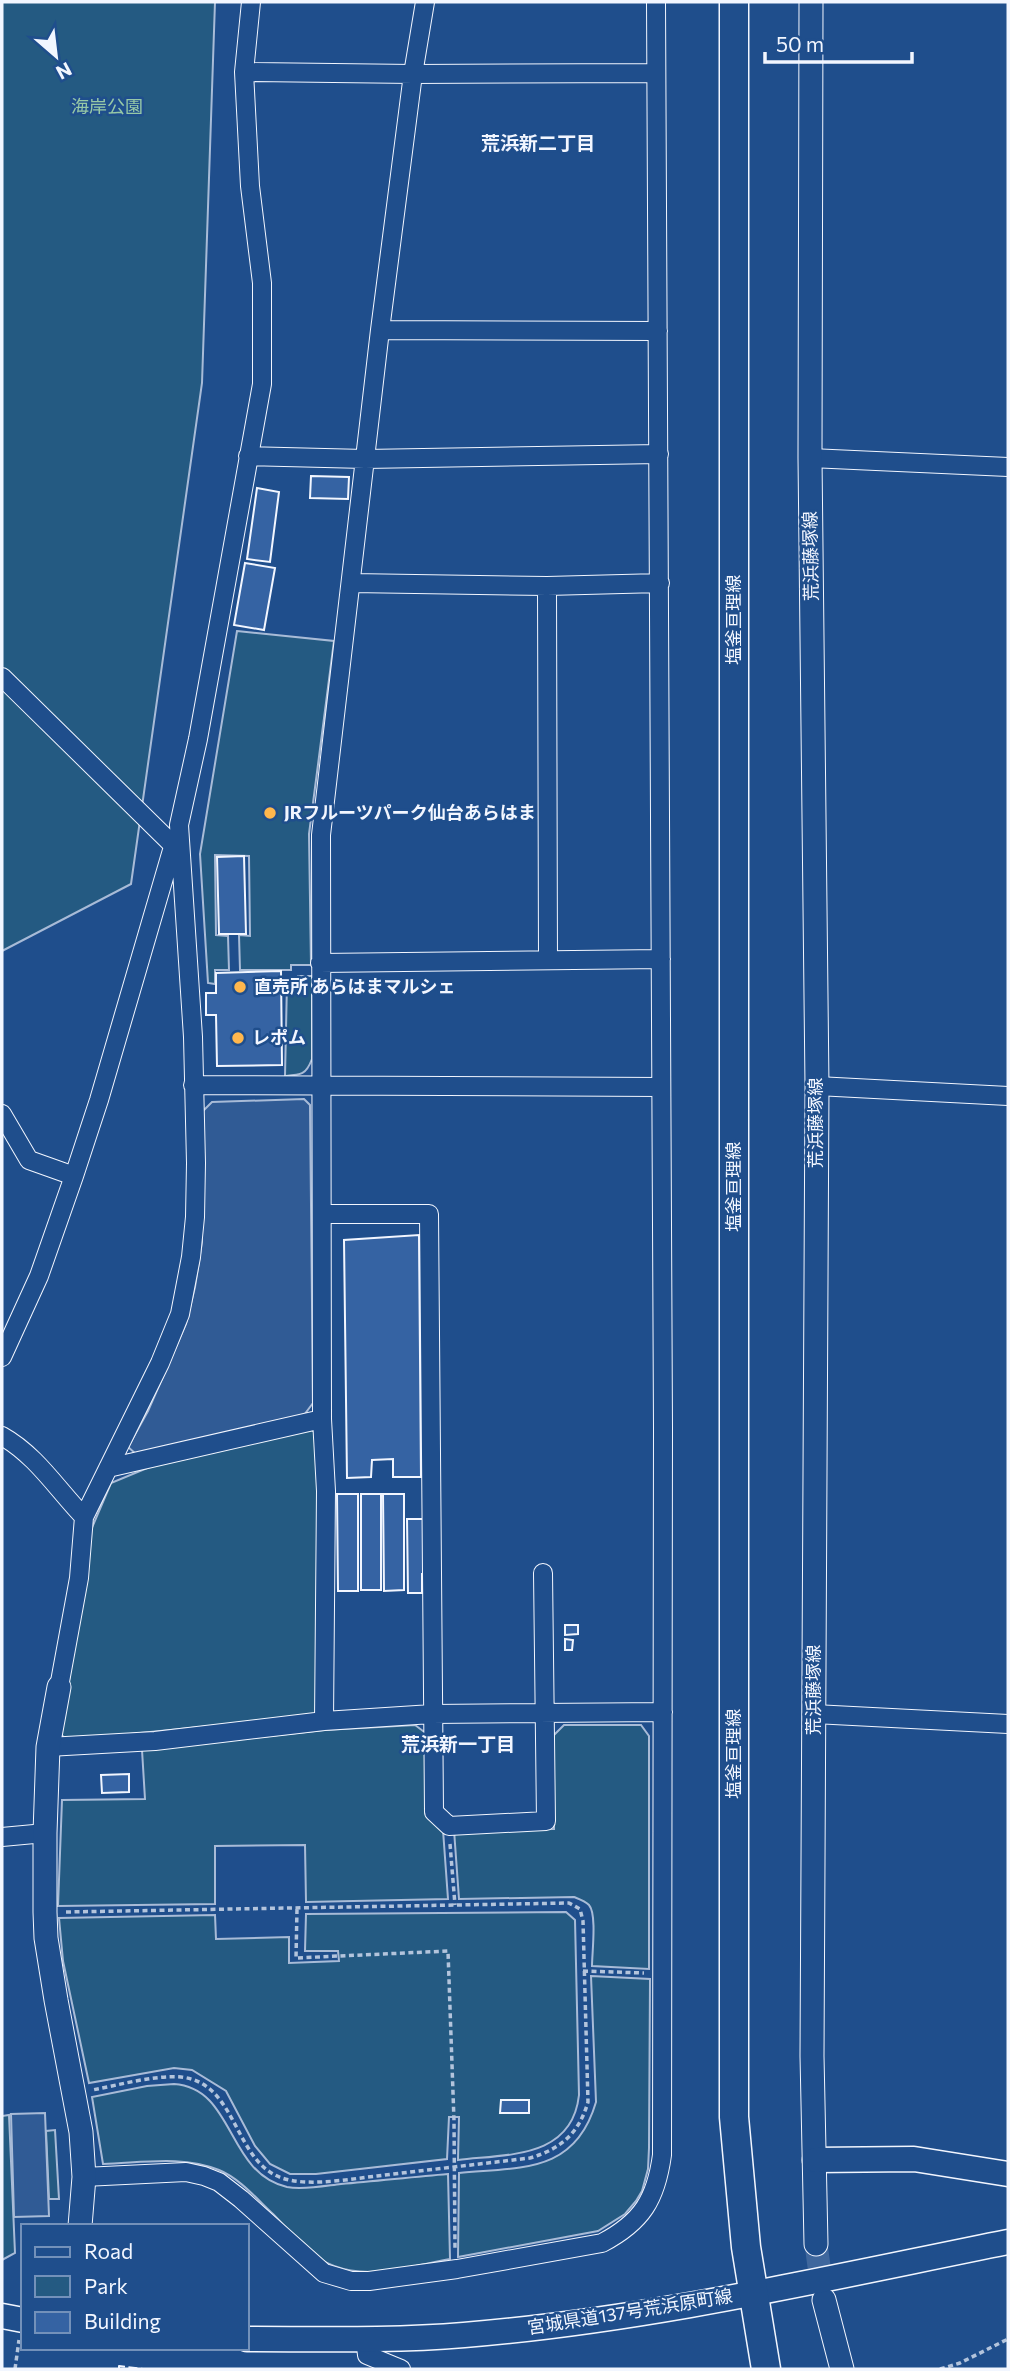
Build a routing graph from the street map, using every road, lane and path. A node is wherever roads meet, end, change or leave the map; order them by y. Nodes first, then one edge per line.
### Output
1 (251, 2) edge
2 (425, 2) edge
3 (656, 2) edge
4 (734, 2) edge
5 (811, 2) edge
6 (244, 72) junction
7 (656, 73) junction
8 (413, 74) junction
9 (380, 330) junction
10 (658, 331) junction
11 (659, 454) junction
12 (248, 456) junction
13 (810, 458) junction
14 (365, 459) junction
15 (1008, 467) edge
16 (352, 583) junction
17 (660, 583) junction
18 (547, 586) junction
19 (2, 677) edge
20 (179, 825) junction
21 (173, 845) junction
22 (548, 960) junction
23 (661, 960) junction
24 (320, 963) junction
25 (194, 1085) junction
26 (817, 1086) junction
27 (321, 1087) junction
28 (661, 1087) junction
29 (1008, 1096) edge
30 (2, 1114) edge
31 (74, 1176) junction
32 (323, 1214) junction
33 (2, 1357) edge
34 (322, 1419) junction
35 (2, 1436) edge
36 (108, 1468) junction
37 (84, 1517) junction
38 (543, 1573) dead end
39 (59, 1687) joint
40 (663, 1712) junction
41 (432, 1714) junction
42 (546, 1714) junction
43 (814, 1714) junction
44 (324, 1720) junction
45 (1008, 1724) edge
46 (48, 1747) junction
47 (45, 1833) junction
48 (449, 1834) dead end
49 (2, 1837) edge
50 (455, 1905) junction
51 (297, 1909) junction
52 (57, 1912) dead end
53 (583, 1971) junction
54 (652, 1973) dead end
55 (86, 2090) dead end
56 (815, 2160) junction
57 (453, 2167) junction
58 (1008, 2174) edge
59 (84, 2177) junction
60 (80, 2224) edge
61 (1008, 2242) edge
62 (816, 2244) tunnel mouth
63 (455, 2259) dead end
64 (752, 2293) junction
65 (824, 2300) tunnel mouth
66 (2, 2316) edge
67 (21, 2320) edge
68 (21, 2332) edge
69 (365, 2338) junction
70 (248, 2339) edge
71 (1008, 2339) edge
72 (15, 2369) edge
73 (401, 2369) edge
74 (766, 2369) edge
75 (842, 2369) edge
76 (940, 2369) edge

1 - 6 street
2 - 8 street
3 - 7 street
4 - 64 main road, 塩釜亘理線
5 - 13 street, 荒浜藤塚線
6 - 8 street
6 - 12 street
7 - 8 street
7 - 10 street
8 - 9 street
9 - 10 street
9 - 14 street
10 - 11 street
11 - 14 street
11 - 17 street
12 - 14 street
12 - 20 street
13 - 15 street
13 - 26 street, 荒浜藤塚線
14 - 16 street
16 - 18 street
16 - 24 street
17 - 18 street
17 - 23 street
18 - 22 street
19 - 21 street
20 - 21 street
20 - 25 street
21 - 31 street
22 - 23 street
22 - 24 street
23 - 28 street
24 - 27 street
25 - 27 street
25 - 36 street
26 - 29 street
26 - 43 street, 荒浜藤塚線
27 - 28 street
27 - 32 street
28 - 40 street
30 - 31 street
31 - 33 street
32 - 34 street
32 - 41 street
34 - 36 street
34 - 44 street
35 - 37 street
36 - 37 street
37 - 39 street
38 - 42 street
39 - 46 street
40 - 42 street
40 - 59 street
41 - 42 street
41 - 42 street
41 - 44 street
43 - 45 street
43 - 56 street, 荒浜藤塚線
44 - 46 street
46 - 47 street
47 - 49 street
47 - 59 street
48 - 50 path
50 - 51 path
50 - 53 path
51 - 52 path
51 - 57 path
53 - 54 path
53 - 57 path
55 - 57 path
56 - 58 main road
56 - 62 street, 荒浜藤塚線
57 - 63 path
59 - 60 street
61 - 64 main road, 宮城県道137号荒浜原町線
64 - 69 main road, 宮城県道137号荒浜原町線
64 - 74 main road, 塩釜亘理線
65 - 75 street
66 - 67 main road
68 - 72 path
69 - 70 main road, 宮城県道137号荒浜原町線
69 - 73 street
71 - 76 path

